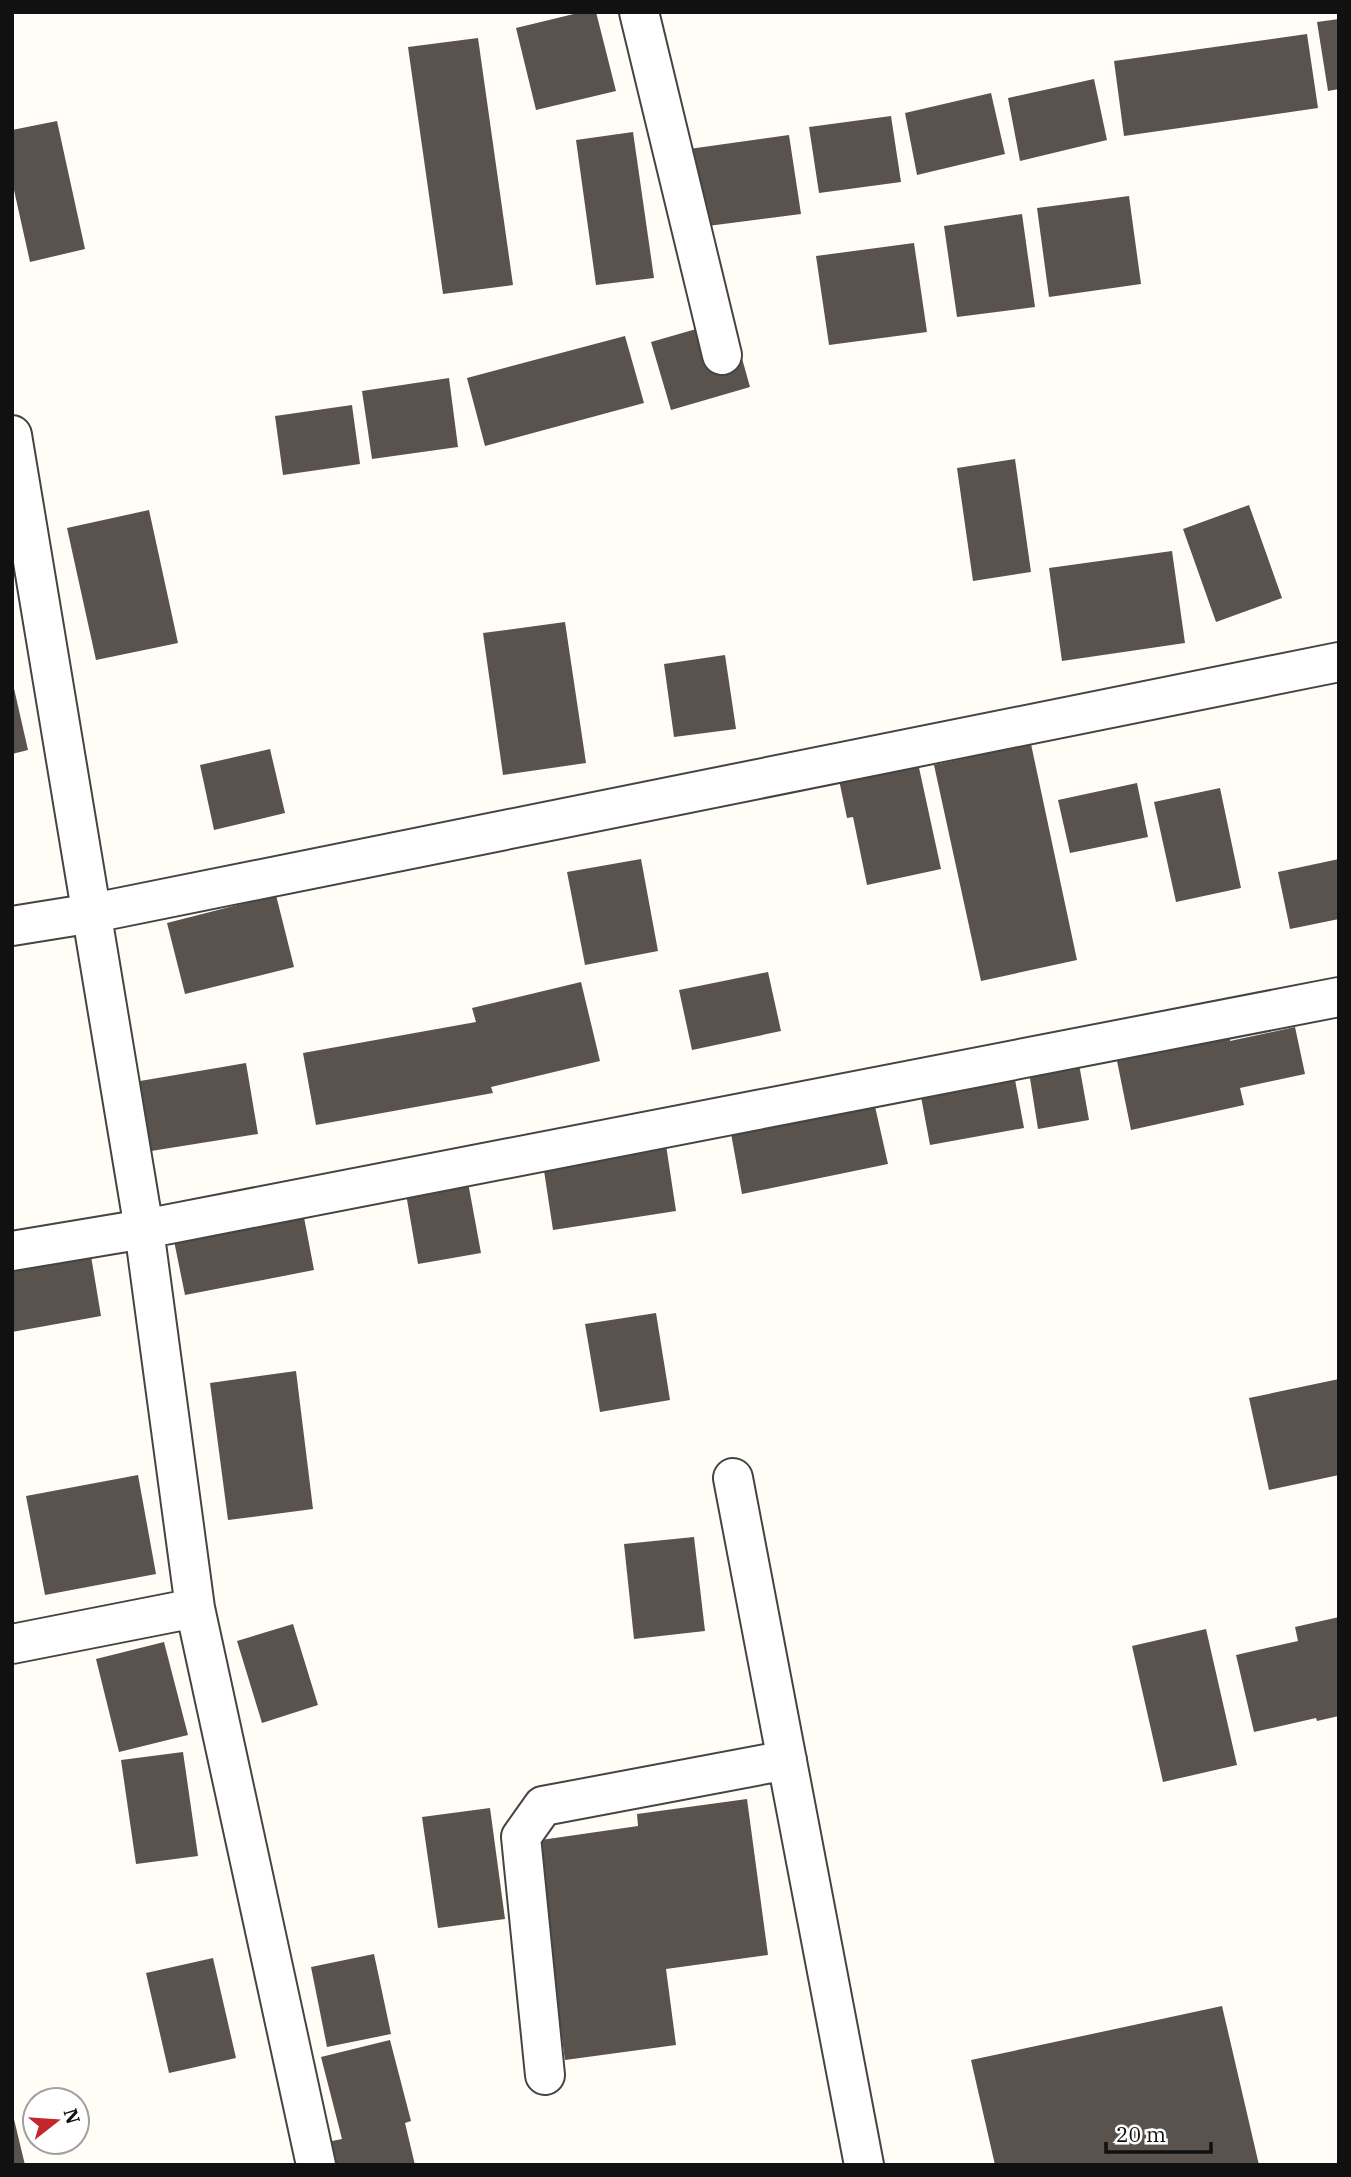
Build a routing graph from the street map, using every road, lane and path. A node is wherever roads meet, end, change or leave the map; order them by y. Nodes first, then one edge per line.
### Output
1 (639, 12) edge
2 (722, 355) dead end
3 (12, 435) edge
4 (16, 480) edge
5 (1339, 662) edge
6 (93, 913) junction
7 (12, 926) edge
8 (1339, 997) edge
9 (144, 1229) junction
10 (12, 1251) edge
11 (733, 1478) dead end
12 (195, 1608) junction
13 (12, 1644) edge
14 (786, 1760) junction
15 (545, 2075) dead end
16 (316, 2165) edge
17 (864, 2165) edge

1 - 2 street
3 - 4 street
4 - 6 street
5 - 6 street
6 - 7 street
6 - 9 street
8 - 9 street
9 - 10 street
9 - 12 street
11 - 14 street
12 - 13 street
12 - 16 street
14 - 15 street
14 - 17 street

